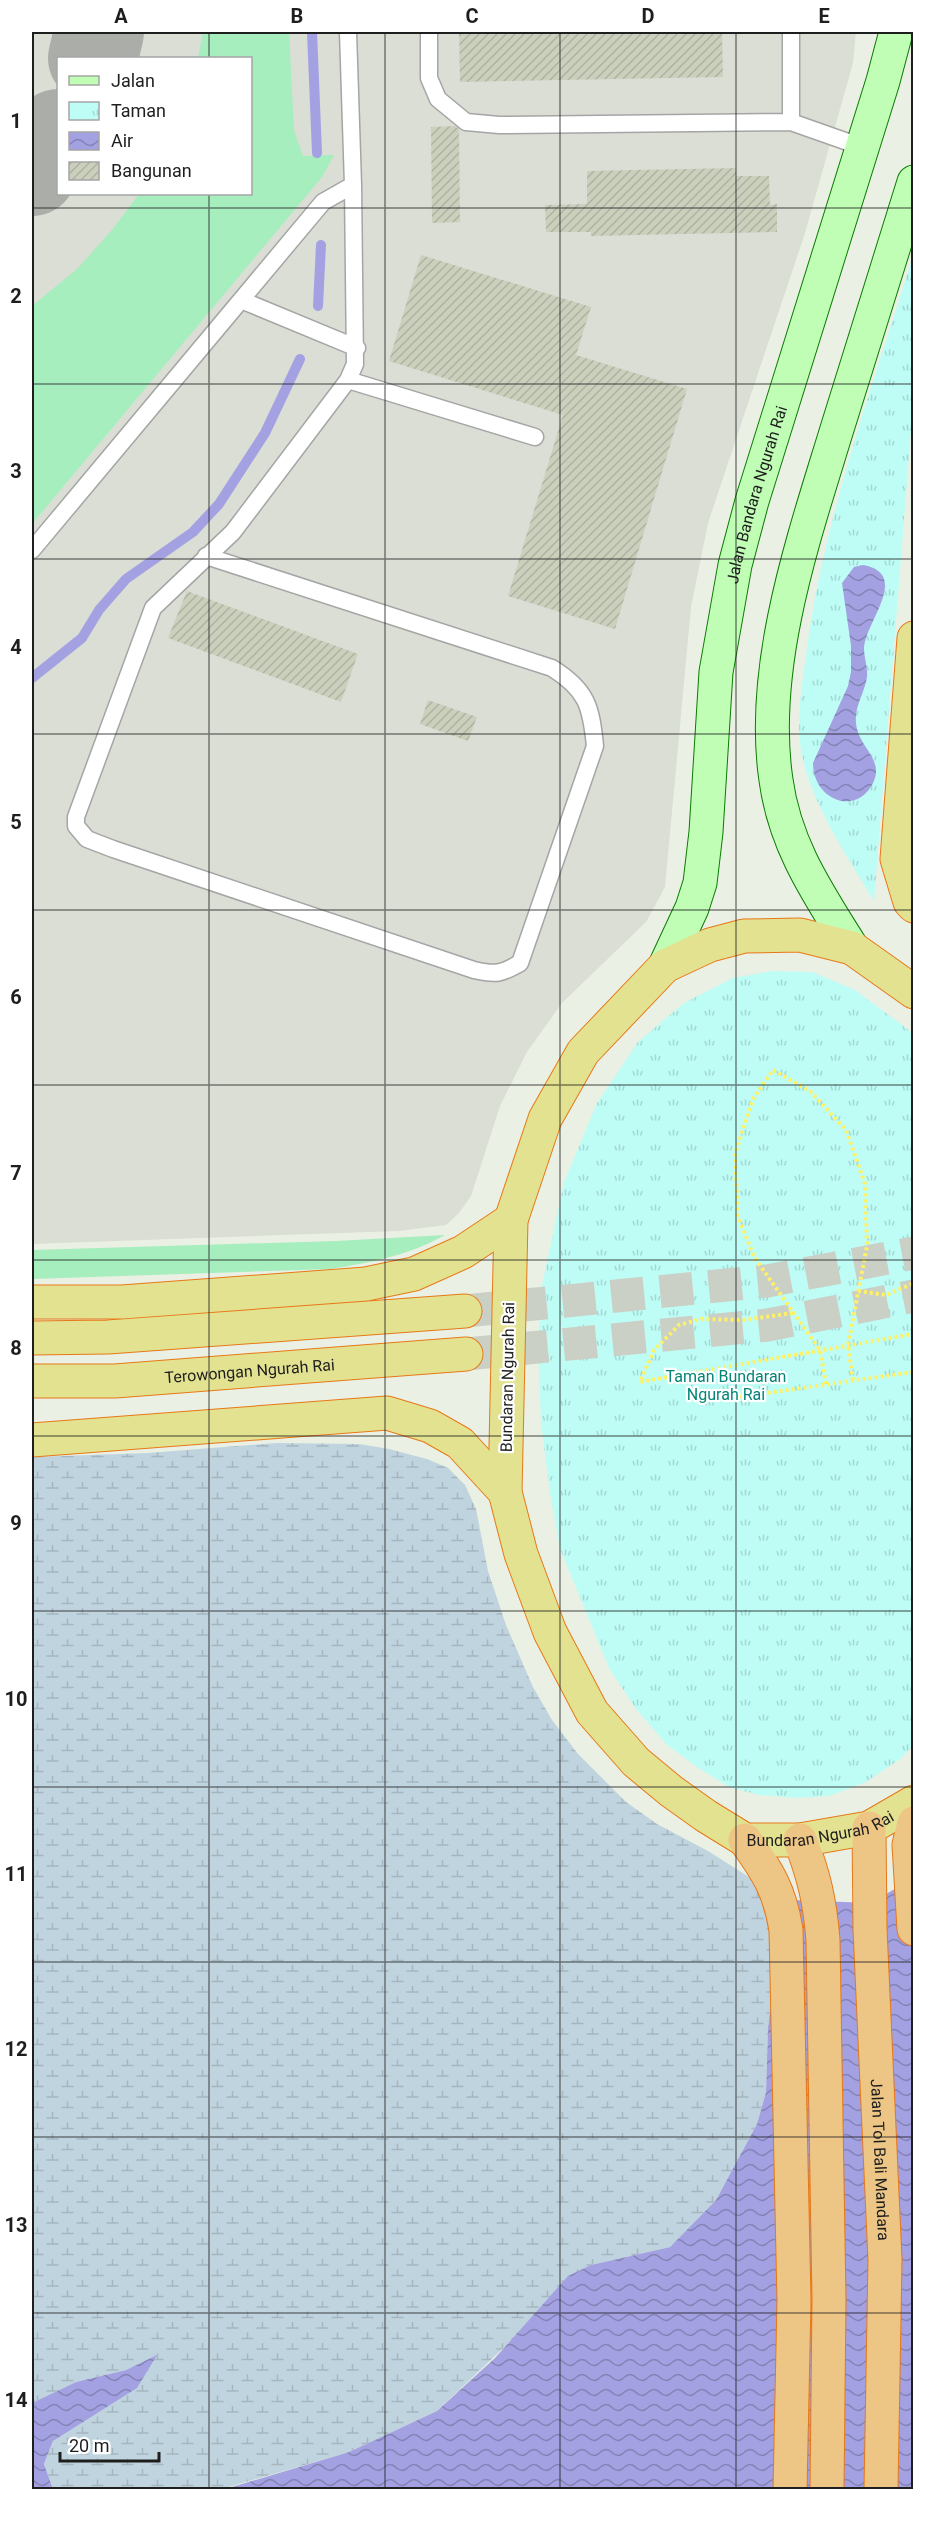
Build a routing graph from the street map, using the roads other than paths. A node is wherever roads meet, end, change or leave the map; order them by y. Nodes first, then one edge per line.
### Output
1 (348, 32) edge
2 (429, 32) edge
3 (791, 32) edge
4 (896, 32) edge
5 (791, 122) junction
6 (862, 147) junction
7 (914, 182) edge
8 (353, 185) junction
9 (241, 300) junction
10 (357, 348) junction
11 (348, 380) junction
12 (535, 437) dead end
13 (32, 550) edge
14 (206, 556) junction
15 (914, 638) edge
16 (914, 906) edge
17 (852, 948) junction
18 (665, 966) junction
19 (914, 992) edge
20 (511, 1220) junction
21 (32, 1302) edge
22 (465, 1311) tunnel mouth
23 (32, 1338) edge
24 (466, 1354) tunnel mouth
25 (32, 1381) edge
26 (32, 1440) edge
27 (505, 1492) junction
28 (914, 1802) edge
29 (914, 1823) edge
30 (869, 1828) junction
31 (745, 1840) junction
32 (805, 1852) junction
33 (914, 1929) edge
34 (790, 2490) edge
35 (827, 2490) edge
36 (881, 2490) edge

1 - 8 lane
2 - 5 lane
3 - 5 lane
4 - 6 main road, Jalan Bandara Ngurah Rai
5 - 6 lane
6 - 18 main road, Jalan Bandara Ngurah Rai
7 - 17 main road
8 - 9 lane
8 - 10 lane
9 - 10 lane
9 - 13 lane
10 - 11 lane
11 - 12 lane
11 - 14 lane
14 - 14 lane
15 - 16 highway
17 - 18 highway, Bundaran Ngurah Rai
17 - 19 highway, Bundaran Ngurah Rai
18 - 20 highway, Bundaran Ngurah Rai
20 - 21 highway
20 - 27 highway, Bundaran Ngurah Rai
22 - 23 highway
24 - 25 highway, Terowongan Ngurah Rai
26 - 27 highway
27 - 31 highway, Bundaran Ngurah Rai
28 - 30 highway, Bundaran Ngurah Rai
29 - 33 highway
30 - 32 highway, Bundaran Ngurah Rai
30 - 36 highway, Jalan Tol Bali Mandara
31 - 32 highway, Bundaran Ngurah Rai
31 - 34 highway
32 - 35 highway

